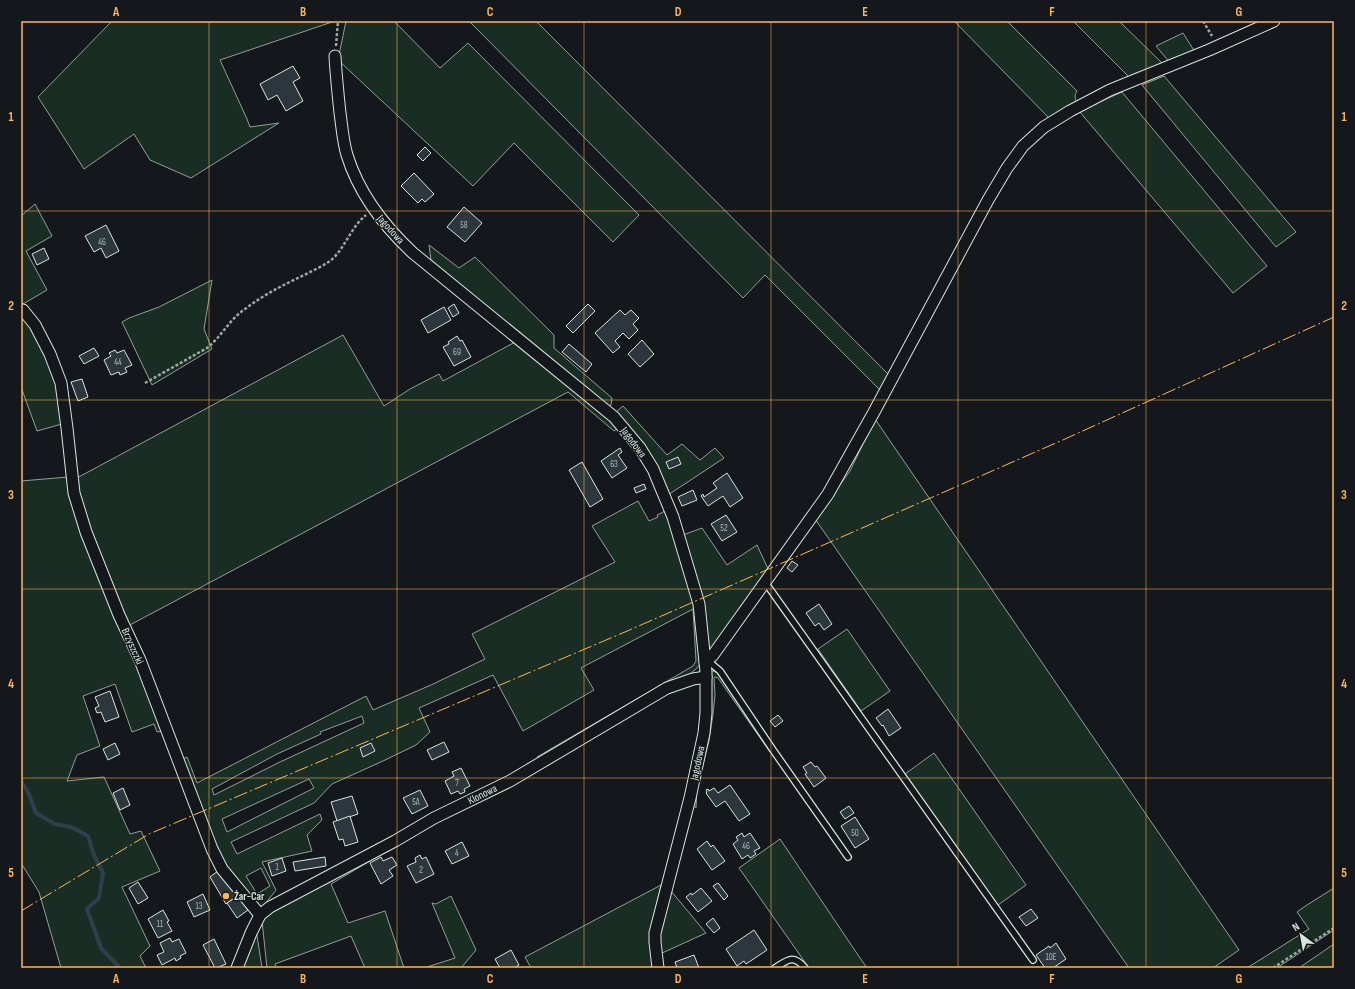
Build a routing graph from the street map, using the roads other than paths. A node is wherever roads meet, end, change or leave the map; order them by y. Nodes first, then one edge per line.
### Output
1 (1274, 21) edge
2 (335, 56) road end
3 (23, 310) dead end
4 (765, 582) junction
5 (706, 661) junction
6 (706, 677) junction
7 (848, 857) dead end
8 (260, 915) junction
9 (1033, 960) dead end
10 (237, 968) edge
11 (658, 968) edge
12 (775, 968) edge
13 (805, 968) edge

1 - 4 street
2 - 5 street, Jagodowa
3 - 8 street, Brzyszczki
4 - 5 street
4 - 9 lane
5 - 6 street, Jagodowa
5 - 7 lane
6 - 8 street, Klonowa
6 - 11 street, Jagodowa
8 - 10 street
12 - 13 lane

